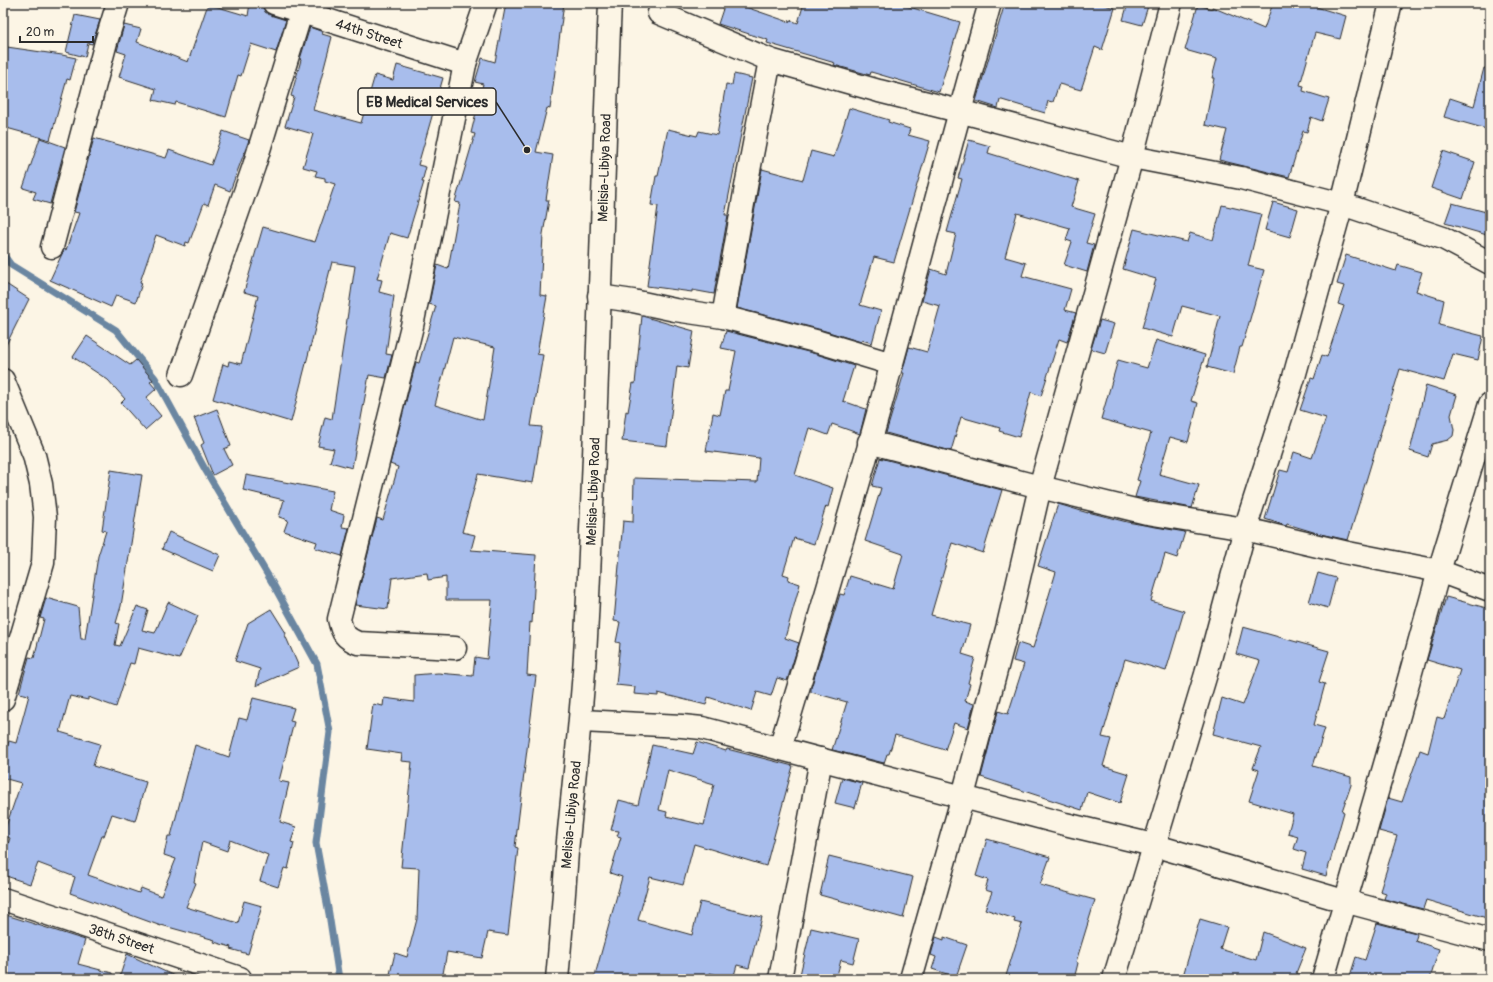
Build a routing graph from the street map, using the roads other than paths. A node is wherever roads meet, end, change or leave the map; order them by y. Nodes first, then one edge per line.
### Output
1 (118, 3) edge
2 (274, 3) edge
3 (486, 3) edge
4 (610, 3) edge
5 (990, 3) edge
6 (1171, 3) edge
7 (1390, 3) edge
8 (303, 8) edge
9 (660, 13) dead end
10 (770, 60) junction
11 (465, 64) junction
12 (959, 111) junction
13 (1132, 157) junction
14 (1342, 204) junction
15 (52, 248) dead end
16 (1490, 263) edge
17 (599, 296) junction
18 (723, 317) junction
19 (892, 364) junction
20 (181, 375) dead end
21 (3, 380) edge
22 (1490, 404) edge
23 (869, 442) junction
24 (1040, 487) junction
25 (1245, 529) junction
26 (1439, 571) junction
27 (1490, 590) edge
28 (454, 648) dead end
29 (3, 699) edge
30 (581, 721) junction
31 (780, 748) junction
32 (821, 759) junction
33 (962, 796) junction
34 (1153, 845) junction
35 (3, 899) edge
36 (1344, 901) junction
37 (1490, 940) edge
38 (240, 978) dead end
39 (557, 979) edge
40 (780, 979) edge
41 (910, 979) edge
42 (1114, 979) edge
43 (1323, 979) edge

1 - 15 street
2 - 8 street, 44th Street
3 - 11 street
4 - 17 street, Melisia-Libiya Road
5 - 12 street
6 - 13 street
7 - 14 street
8 - 11 street, 44th Street
8 - 20 street
9 - 10 street
10 - 12 street
10 - 18 street
11 - 28 street
12 - 13 street
12 - 19 street
13 - 14 street
13 - 24 street
14 - 16 street
14 - 25 street
17 - 18 street
17 - 30 street, Melisia-Libiya Road
18 - 19 street
19 - 23 street
21 - 29 street
22 - 26 street
23 - 24 street
23 - 31 street
24 - 25 street
24 - 33 street
25 - 26 street
25 - 34 street
26 - 27 street
26 - 36 street
30 - 31 street
30 - 39 street, Melisia-Libiya Road
31 - 32 street
32 - 33 street
32 - 40 street
33 - 34 street
33 - 41 street
34 - 36 street
34 - 42 street
35 - 38 street, 38th Street
36 - 37 street
36 - 43 street

